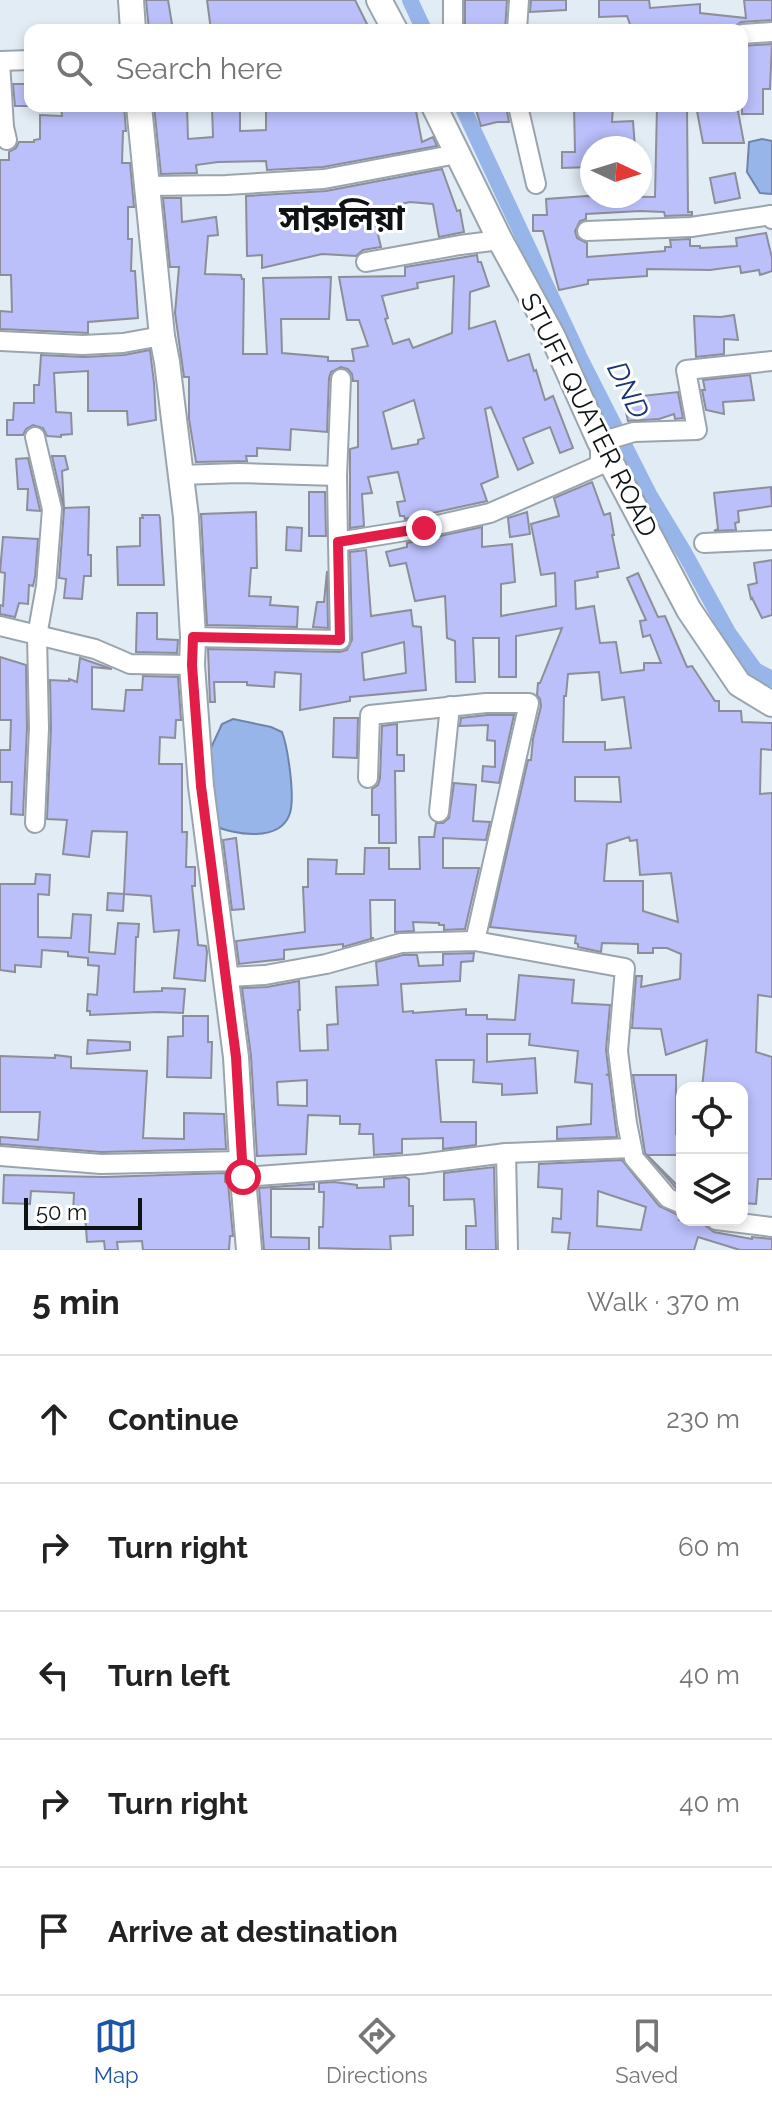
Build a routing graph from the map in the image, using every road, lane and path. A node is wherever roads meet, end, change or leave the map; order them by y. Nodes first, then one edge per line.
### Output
1 (131, 0) edge
2 (379, 0) edge
3 (453, 0) edge
4 (519, 0) edge
5 (133, 24) edge
6 (392, 24) edge
7 (453, 24) edge
8 (517, 24) edge
9 (772, 32) edge
10 (748, 34) edge
11 (24, 60) edge
12 (0, 61) edge
13 (140, 112) edge
14 (437, 112) edge
15 (519, 112) edge
16 (7, 140) dead end
17 (457, 154) junction
18 (536, 184) dead end
19 (148, 186) junction
20 (772, 219) edge
21 (587, 231) dead end
22 (500, 240) junction
23 (366, 262) dead end
24 (162, 336) junction
25 (0, 341) edge
26 (772, 361) edge
27 (341, 379) dead end
28 (35, 437) dead end
29 (600, 442) junction
30 (180, 475) junction
31 (337, 476) junction
32 (772, 540) edge
33 (338, 542) junction
34 (704, 543) dead end
35 (0, 626) edge
36 (37, 636) junction
37 (193, 637) junction
38 (192, 665) junction
39 (772, 704) edge
40 (450, 706) junction
41 (368, 778) dead end
42 (439, 812) dead end
43 (35, 823) dead end
44 (475, 941) junction
45 (227, 977) junction
46 (632, 1148) junction
47 (506, 1153) junction
48 (0, 1156) edge
49 (242, 1169) junction
50 (676, 1201) edge
51 (748, 1224) edge
52 (772, 1227) edge
53 (249, 1250) edge
54 (508, 1250) edge

1 - 5 street
2 - 6 street
3 - 7 street
4 - 8 street
9 - 10 street
11 - 12 street
12 - 16 street
13 - 19 street
14 - 17 street, STUFF QUATER ROAD
15 - 18 street
17 - 19 street
17 - 22 street, STUFF QUATER ROAD
19 - 24 street
20 - 21 street
22 - 23 street
22 - 29 street, STUFF QUATER ROAD
24 - 25 street
24 - 30 street
26 - 29 street
27 - 31 street
28 - 36 street
29 - 33 street
29 - 39 street, STUFF QUATER ROAD
30 - 31 street
30 - 37 street
31 - 33 street
32 - 34 street
33 - 37 street
35 - 36 street
36 - 38 street
36 - 43 street
37 - 38 street
38 - 45 street
40 - 41 street
40 - 42 street
40 - 44 street
44 - 45 street
44 - 46 street
45 - 49 street
46 - 47 street
46 - 50 street
47 - 49 street
47 - 54 street
48 - 49 street
49 - 53 street
51 - 52 street

